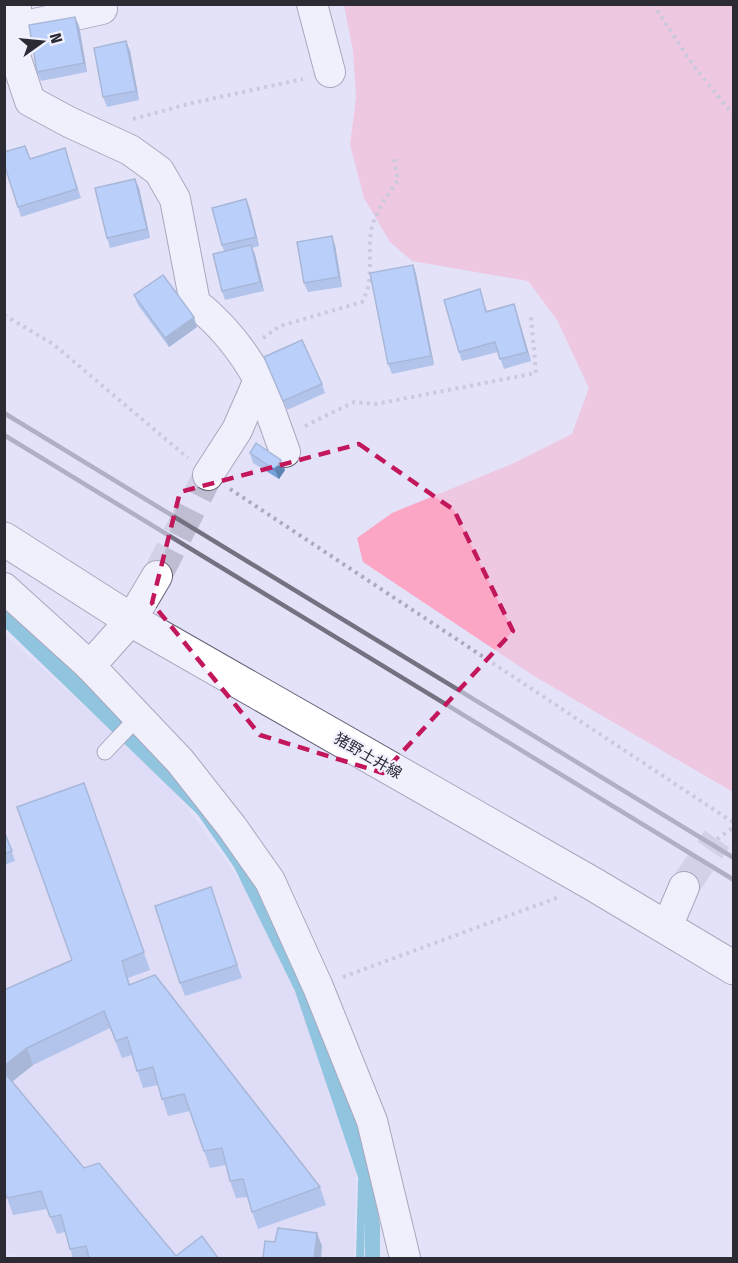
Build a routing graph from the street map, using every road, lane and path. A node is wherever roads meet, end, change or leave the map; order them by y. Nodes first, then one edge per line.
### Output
1 (312, 4) edge
2 (653, 4) edge
3 (102, 9) dead end
4 (16, 16) edge
5 (330, 72) joint
6 (734, 116) edge
7 (131, 120) dead end
8 (394, 158) dead end
9 (4, 315) edge
10 (531, 317) dead end
11 (243, 352) junction
12 (259, 380) junction
13 (281, 442) joint
14 (208, 475) junction
15 (4, 539) edge
16 (157, 576) tunnel mouth
17 (4, 588) edge
18 (131, 620) junction
19 (90, 666) junction
20 (139, 716) junction
21 (105, 752) dead end
22 (734, 825) edge
23 (717, 839) tunnel mouth
24 (593, 885) junction
25 (684, 887) tunnel mouth
26 (666, 927) junction
27 (734, 968) edge
28 (318, 987) junction
29 (405, 1258) edge

1 - 5 street
2 - 6 path
3 - 4 street
4 - 11 street
5 - 7 path
8 - 11 path
9 - 14 path
10 - 13 path
11 - 12 street
12 - 13 street
12 - 14 street
14 - 22 path
15 - 18 main road, 猪野土井線
16 - 18 street
17 - 19 street
18 - 19 street
18 - 24 main road, 猪野土井線
19 - 20 street
20 - 21 lane
20 - 28 street
22 - 23 path
24 - 26 main road, 猪野土井線
24 - 28 path
25 - 26 street
26 - 27 main road, 猪野土井線
28 - 29 street

